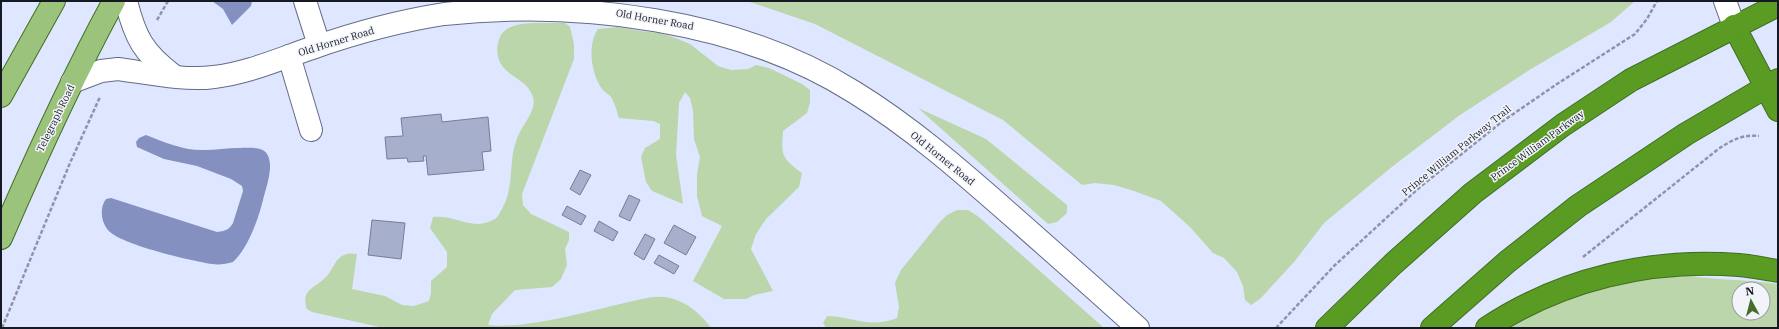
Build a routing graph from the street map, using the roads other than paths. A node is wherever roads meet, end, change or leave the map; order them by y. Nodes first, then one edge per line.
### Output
1 (54, 1) edge
2 (114, 1) edge
3 (126, 1) edge
4 (306, 1) edge
5 (1725, 1) edge
6 (1778, 5) edge
7 (1734, 26) junction
8 (319, 45) junction
9 (289, 56) junction
10 (174, 76) junction
11 (72, 82) junction
12 (1772, 84) edge
13 (1, 96) edge
14 (1778, 110) edge
15 (311, 130) dead end
16 (1, 238) edge
17 (1778, 271) edge
18 (1138, 328) edge
19 (1327, 328) edge
20 (1432, 328) edge
21 (1487, 328) edge

1 - 13 main road
2 - 11 main road, Telegraph Road
3 - 10 street
4 - 8 street
5 - 7 street
6 - 7 highway, Prince William Parkway
7 - 12 highway
7 - 19 highway, Prince William Parkway
8 - 9 street, Old Horner Road
8 - 18 street, Old Horner Road
9 - 10 street, Old Horner Road
9 - 15 street
10 - 11 street, Old Horner Road
11 - 16 main road, Telegraph Road
12 - 14 highway
12 - 20 highway
17 - 21 highway

